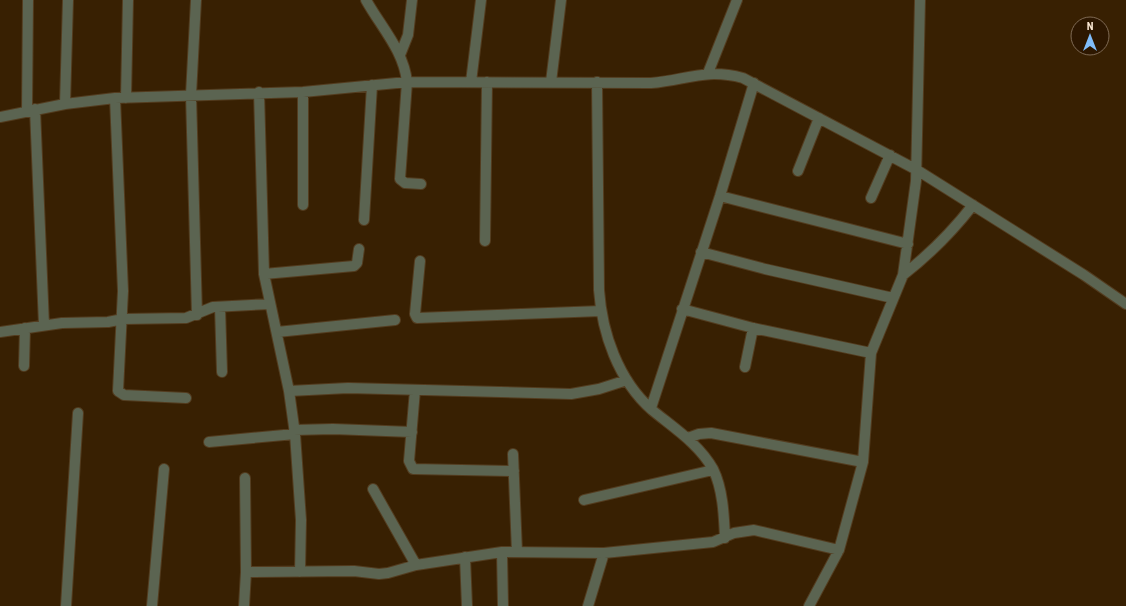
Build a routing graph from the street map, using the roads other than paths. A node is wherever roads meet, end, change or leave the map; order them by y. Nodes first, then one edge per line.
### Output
1 (28, 0) edge
2 (68, 0) edge
3 (128, 0) edge
4 (196, 0) edge
5 (366, 0) edge
6 (412, 0) edge
7 (481, 0) edge
8 (561, 0) edge
9 (737, 0) edge
10 (920, 0) edge
11 (400, 55) junction
12 (708, 73) junction
13 (407, 82) junction
14 (471, 82) junction
15 (487, 82) junction
16 (551, 82) junction
17 (597, 82) junction
18 (754, 83) junction
19 (372, 85) junction
20 (259, 92) junction
21 (303, 92) junction
22 (192, 95) junction
23 (115, 98) junction
24 (126, 98) junction
25 (65, 104) junction
26 (31, 110) junction
27 (0, 117) edge
28 (819, 118) junction
29 (890, 155) junction
30 (917, 170) junction
31 (798, 171) dead end
32 (421, 184) dead end
33 (720, 196) junction
34 (871, 198) dead end
35 (303, 205) dead end
36 (973, 205) junction
37 (364, 220) dead end
38 (485, 242) dead end
39 (908, 244) junction
40 (359, 248) dead end
41 (702, 252) junction
42 (420, 261) dead end
43 (264, 274) junction
44 (903, 275) junction
45 (893, 298) junction
46 (270, 304) junction
47 (1126, 304) edge
48 (220, 307) junction
49 (682, 309) junction
50 (600, 311) junction
51 (197, 315) junction
52 (123, 319) junction
53 (395, 320) dead end
54 (44, 325) junction
55 (25, 328) junction
56 (753, 328) junction
57 (0, 332) edge
58 (277, 332) junction
59 (871, 353) junction
60 (24, 366) dead end
61 (744, 367) dead end
62 (222, 372) dead end
63 (628, 380) junction
64 (415, 390) junction
65 (289, 391) junction
66 (186, 398) dead end
67 (651, 408) junction
68 (78, 414) dead end
69 (295, 432) junction
70 (412, 432) junction
71 (688, 438) junction
72 (209, 442) dead end
73 (513, 454) dead end
74 (863, 462) junction
75 (164, 469) dead end
76 (713, 470) junction
77 (514, 471) junction
78 (246, 478) dead end
79 (373, 489) dead end
80 (584, 500) dead end
81 (725, 538) junction
82 (839, 550) junction
83 (502, 552) junction
84 (517, 552) junction
85 (604, 553) junction
86 (465, 556) junction
87 (416, 565) junction
88 (246, 572) junction
89 (300, 572) junction
90 (66, 606) edge
91 (152, 606) edge
92 (244, 606) edge
93 (467, 606) edge
94 (503, 606) edge
95 (588, 606) edge
96 (809, 606) edge

1 - 26 street
2 - 25 street
3 - 24 street
4 - 22 street
5 - 11 street
6 - 11 street
7 - 14 street
8 - 16 street
9 - 12 street
10 - 30 street
11 - 13 street
12 - 17 street
12 - 18 street
13 - 14 street
13 - 19 street
13 - 32 street
14 - 15 street
15 - 16 street
15 - 38 street
16 - 17 street
17 - 50 street
18 - 28 street
18 - 33 street
19 - 21 street
19 - 37 street
20 - 21 street
20 - 22 street
20 - 43 street
21 - 35 street
22 - 24 street
22 - 51 street
23 - 24 street
23 - 25 street
23 - 52 street
25 - 26 street
26 - 27 street
26 - 54 street
28 - 29 street
28 - 31 street
29 - 30 street
29 - 34 street
30 - 36 street
30 - 39 street
33 - 39 street
33 - 41 street
36 - 44 street
36 - 47 street
39 - 44 street
40 - 43 street
41 - 45 street
41 - 49 street
42 - 50 street
43 - 46 street
44 - 45 street
45 - 59 street
46 - 48 street
46 - 58 street
48 - 51 street
48 - 62 street
49 - 56 street
49 - 67 street
50 - 63 street
51 - 52 street
52 - 54 street
52 - 66 street
53 - 58 street
54 - 55 street
55 - 57 street
55 - 60 street
56 - 59 street
56 - 61 street
58 - 65 street
59 - 74 street
63 - 64 street
63 - 67 street
64 - 65 street
64 - 70 street
65 - 69 street
67 - 71 street
68 - 90 street
69 - 70 street
69 - 72 street
69 - 89 street
70 - 77 street
71 - 74 street
71 - 76 street
73 - 77 street
74 - 82 street
75 - 91 street
76 - 80 street
76 - 81 street
77 - 84 street
78 - 88 street
79 - 87 street
81 - 82 street
81 - 85 street
82 - 96 street
83 - 84 street
83 - 86 street
83 - 94 street
84 - 85 street
85 - 95 street
86 - 87 street
86 - 93 street
87 - 89 street
88 - 89 street
88 - 92 street

